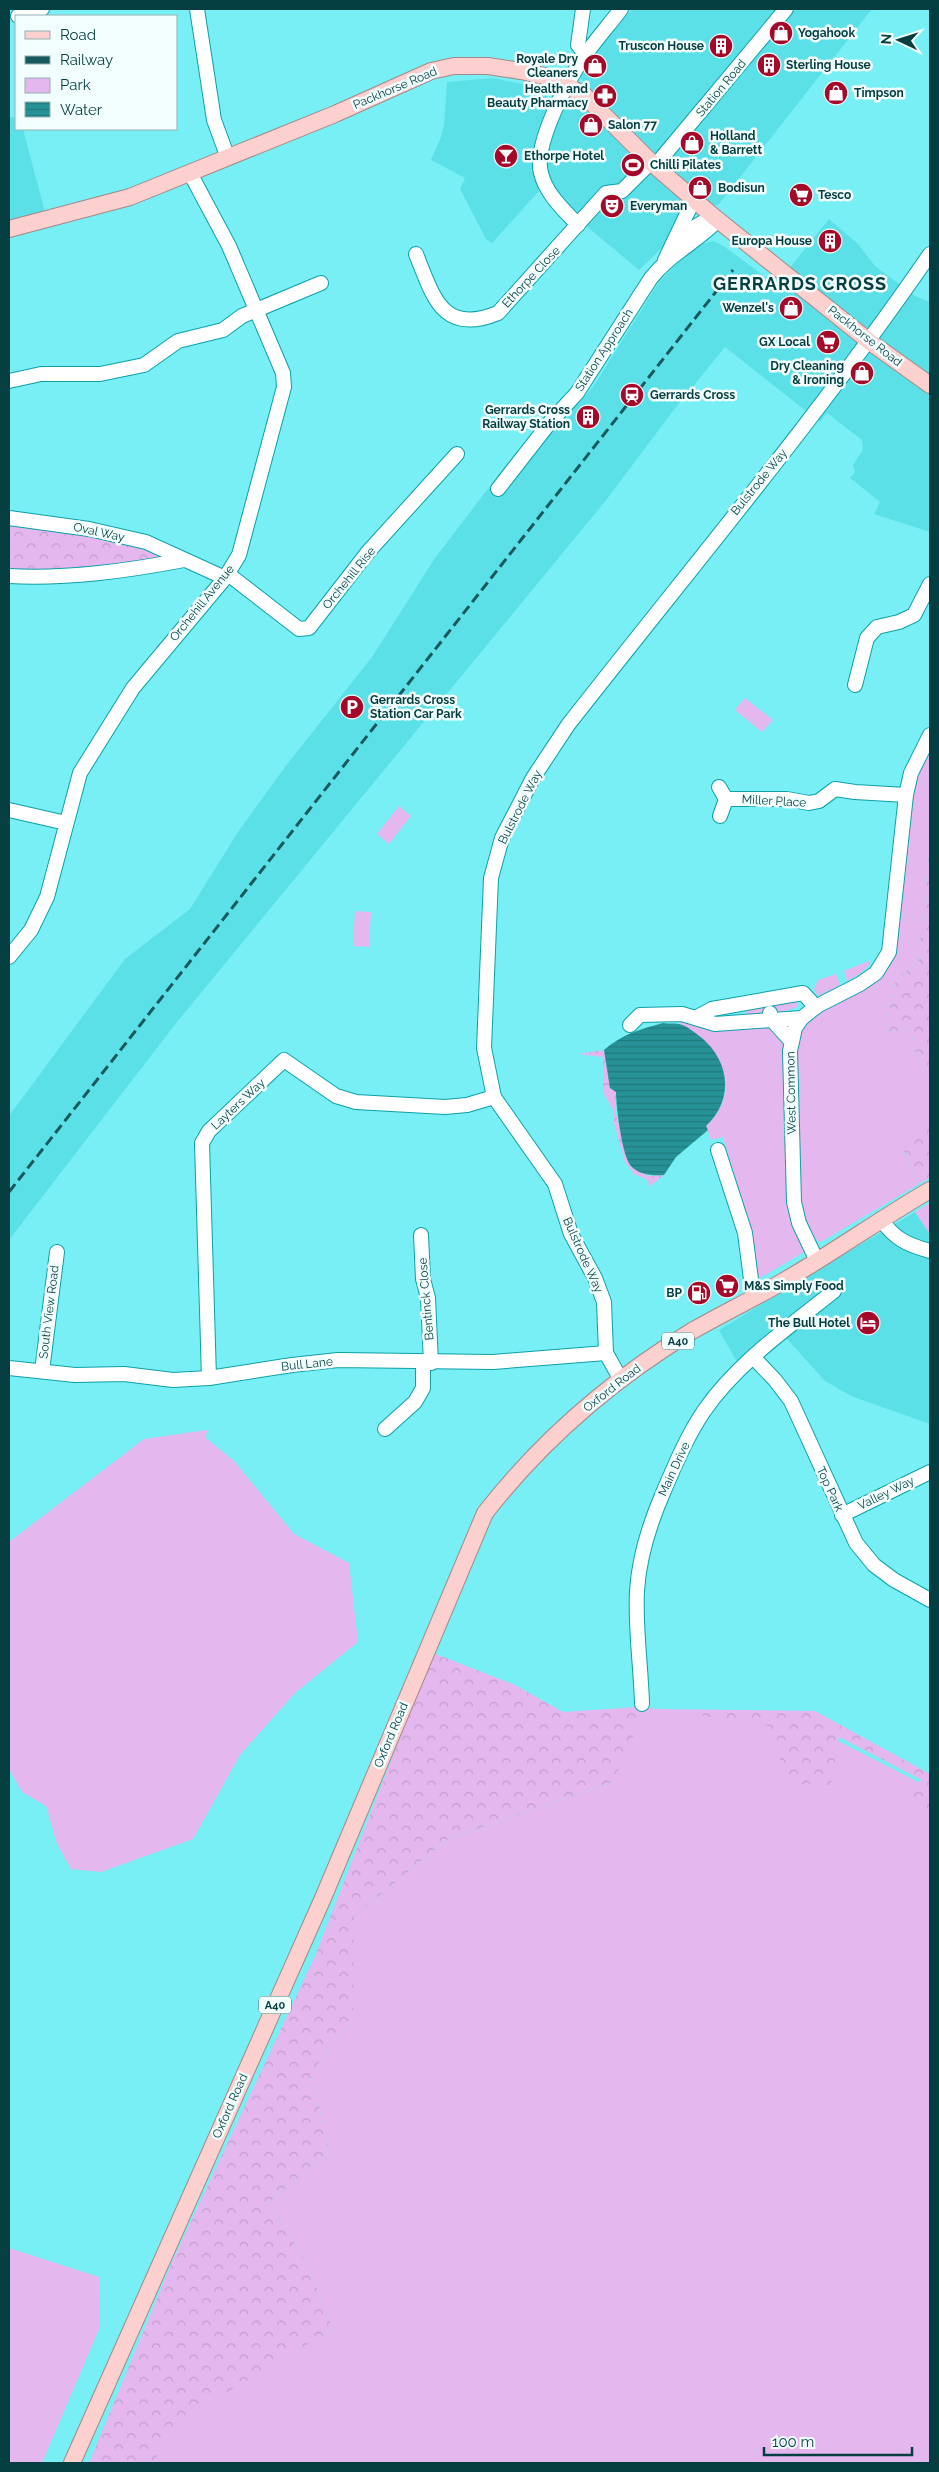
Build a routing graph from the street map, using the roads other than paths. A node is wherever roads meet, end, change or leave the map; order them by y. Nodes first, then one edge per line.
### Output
1 (42, 9) edge
2 (197, 9) edge
3 (583, 9) edge
4 (621, 9) edge
5 (786, 9) edge
6 (23, 15) edge
7 (586, 54) junction
8 (567, 85) junction
9 (228, 158) junction
10 (653, 164) junction
11 (190, 173) junction
12 (694, 199) junction
13 (716, 218) junction
14 (578, 225) junction
15 (9, 229) edge
16 (416, 254) dead end
17 (930, 254) edge
18 (665, 261) junction
19 (321, 283) dead end
20 (256, 310) junction
21 (870, 342) junction
22 (9, 381) edge
23 (930, 385) edge
24 (457, 454) dead end
25 (498, 489) dead end
26 (9, 518) edge
27 (184, 560) junction
28 (9, 576) edge
29 (226, 576) junction
30 (930, 584) edge
31 (855, 685) dead end
32 (930, 736) edge
33 (719, 787) dead end
34 (906, 794) junction
35 (726, 799) junction
36 (9, 810) edge
37 (720, 816) dead end
38 (66, 823) junction
39 (9, 957) edge
40 (766, 1000) junction
41 (741, 1005) junction
42 (816, 1007) junction
43 (697, 1017) junction
44 (802, 1018) junction
45 (772, 1020) junction
46 (744, 1022) junction
47 (630, 1025) dead end
48 (792, 1041) junction
49 (494, 1097) junction
50 (718, 1150) dead end
51 (930, 1190) edge
52 (881, 1219) junction
53 (421, 1235) dead end
54 (930, 1251) edge
55 (57, 1252) dead end
56 (817, 1261) junction
57 (834, 1291) dead end
58 (757, 1296) junction
59 (606, 1353) junction
60 (753, 1357) junction
61 (427, 1363) junction
62 (9, 1368) edge
63 (42, 1371) junction
64 (209, 1378) junction
65 (621, 1380) junction
66 (385, 1429) dead end
67 (930, 1472) edge
68 (842, 1514) junction
69 (930, 1600) edge
70 (642, 1704) dead end
71 (72, 2463) edge

1 - 6 street
2 - 9 street
3 - 7 street
4 - 7 street
5 - 10 street, Station Road
7 - 8 street
8 - 9 main road, Packhorse Road
8 - 10 main road, Packhorse Road
8 - 14 street
9 - 11 main road, Packhorse Road
10 - 12 main road, Packhorse Road
10 - 14 street, Ethorpe Close
11 - 15 main road, Packhorse Road
11 - 20 street, Orchehill Avenue
12 - 13 main road, Packhorse Road
12 - 18 street
13 - 18 street
13 - 21 main road, Packhorse Road
14 - 16 street, Ethorpe Close
17 - 21 street, Bulstrode Way
18 - 25 street, Station Approach
19 - 20 street
20 - 22 street
20 - 29 street, Orchehill Avenue
21 - 23 main road, Packhorse Road
21 - 49 street, Bulstrode Way
24 - 29 street, Orchehill Rise
26 - 27 street, Oval Way
27 - 28 street
27 - 29 street, Oval Way
29 - 38 street, Orchehill Avenue
30 - 31 street
32 - 34 street, West Common
33 - 35 street, Miller Place
34 - 35 street, Miller Place
34 - 42 street, West Common
35 - 37 street, Miller Place
36 - 38 street
38 - 39 street, Orchehill Avenue
40 - 41 street
40 - 42 street
40 - 45 street
41 - 43 street
41 - 46 street
42 - 44 street, West Common
43 - 46 street
43 - 47 street
44 - 45 street
44 - 48 street, West Common
45 - 46 street
45 - 48 street
48 - 56 street, West Common
49 - 59 street, Bulstrode Way
49 - 64 street, Layters Way
50 - 58 street
51 - 52 main road, Oxford Road / A40
52 - 54 street
52 - 56 main road, Oxford Road / A40
53 - 61 street, Bentinck Close
55 - 63 street, South View Road
56 - 58 main road, Oxford Road / A40
57 - 60 street, Main Drive
58 - 65 main road, Oxford Road / A40
59 - 61 street, Bull Lane
59 - 65 street, Bulstrode Way
60 - 68 street, Top Park
60 - 70 street, Main Drive
61 - 64 street, Bull Lane
61 - 66 street, Bentinck Close
62 - 63 street, Bull Lane
63 - 64 street, Bull Lane
65 - 71 main road, Oxford Road / A40
67 - 68 street, Valley Way
68 - 69 street, Top Park

